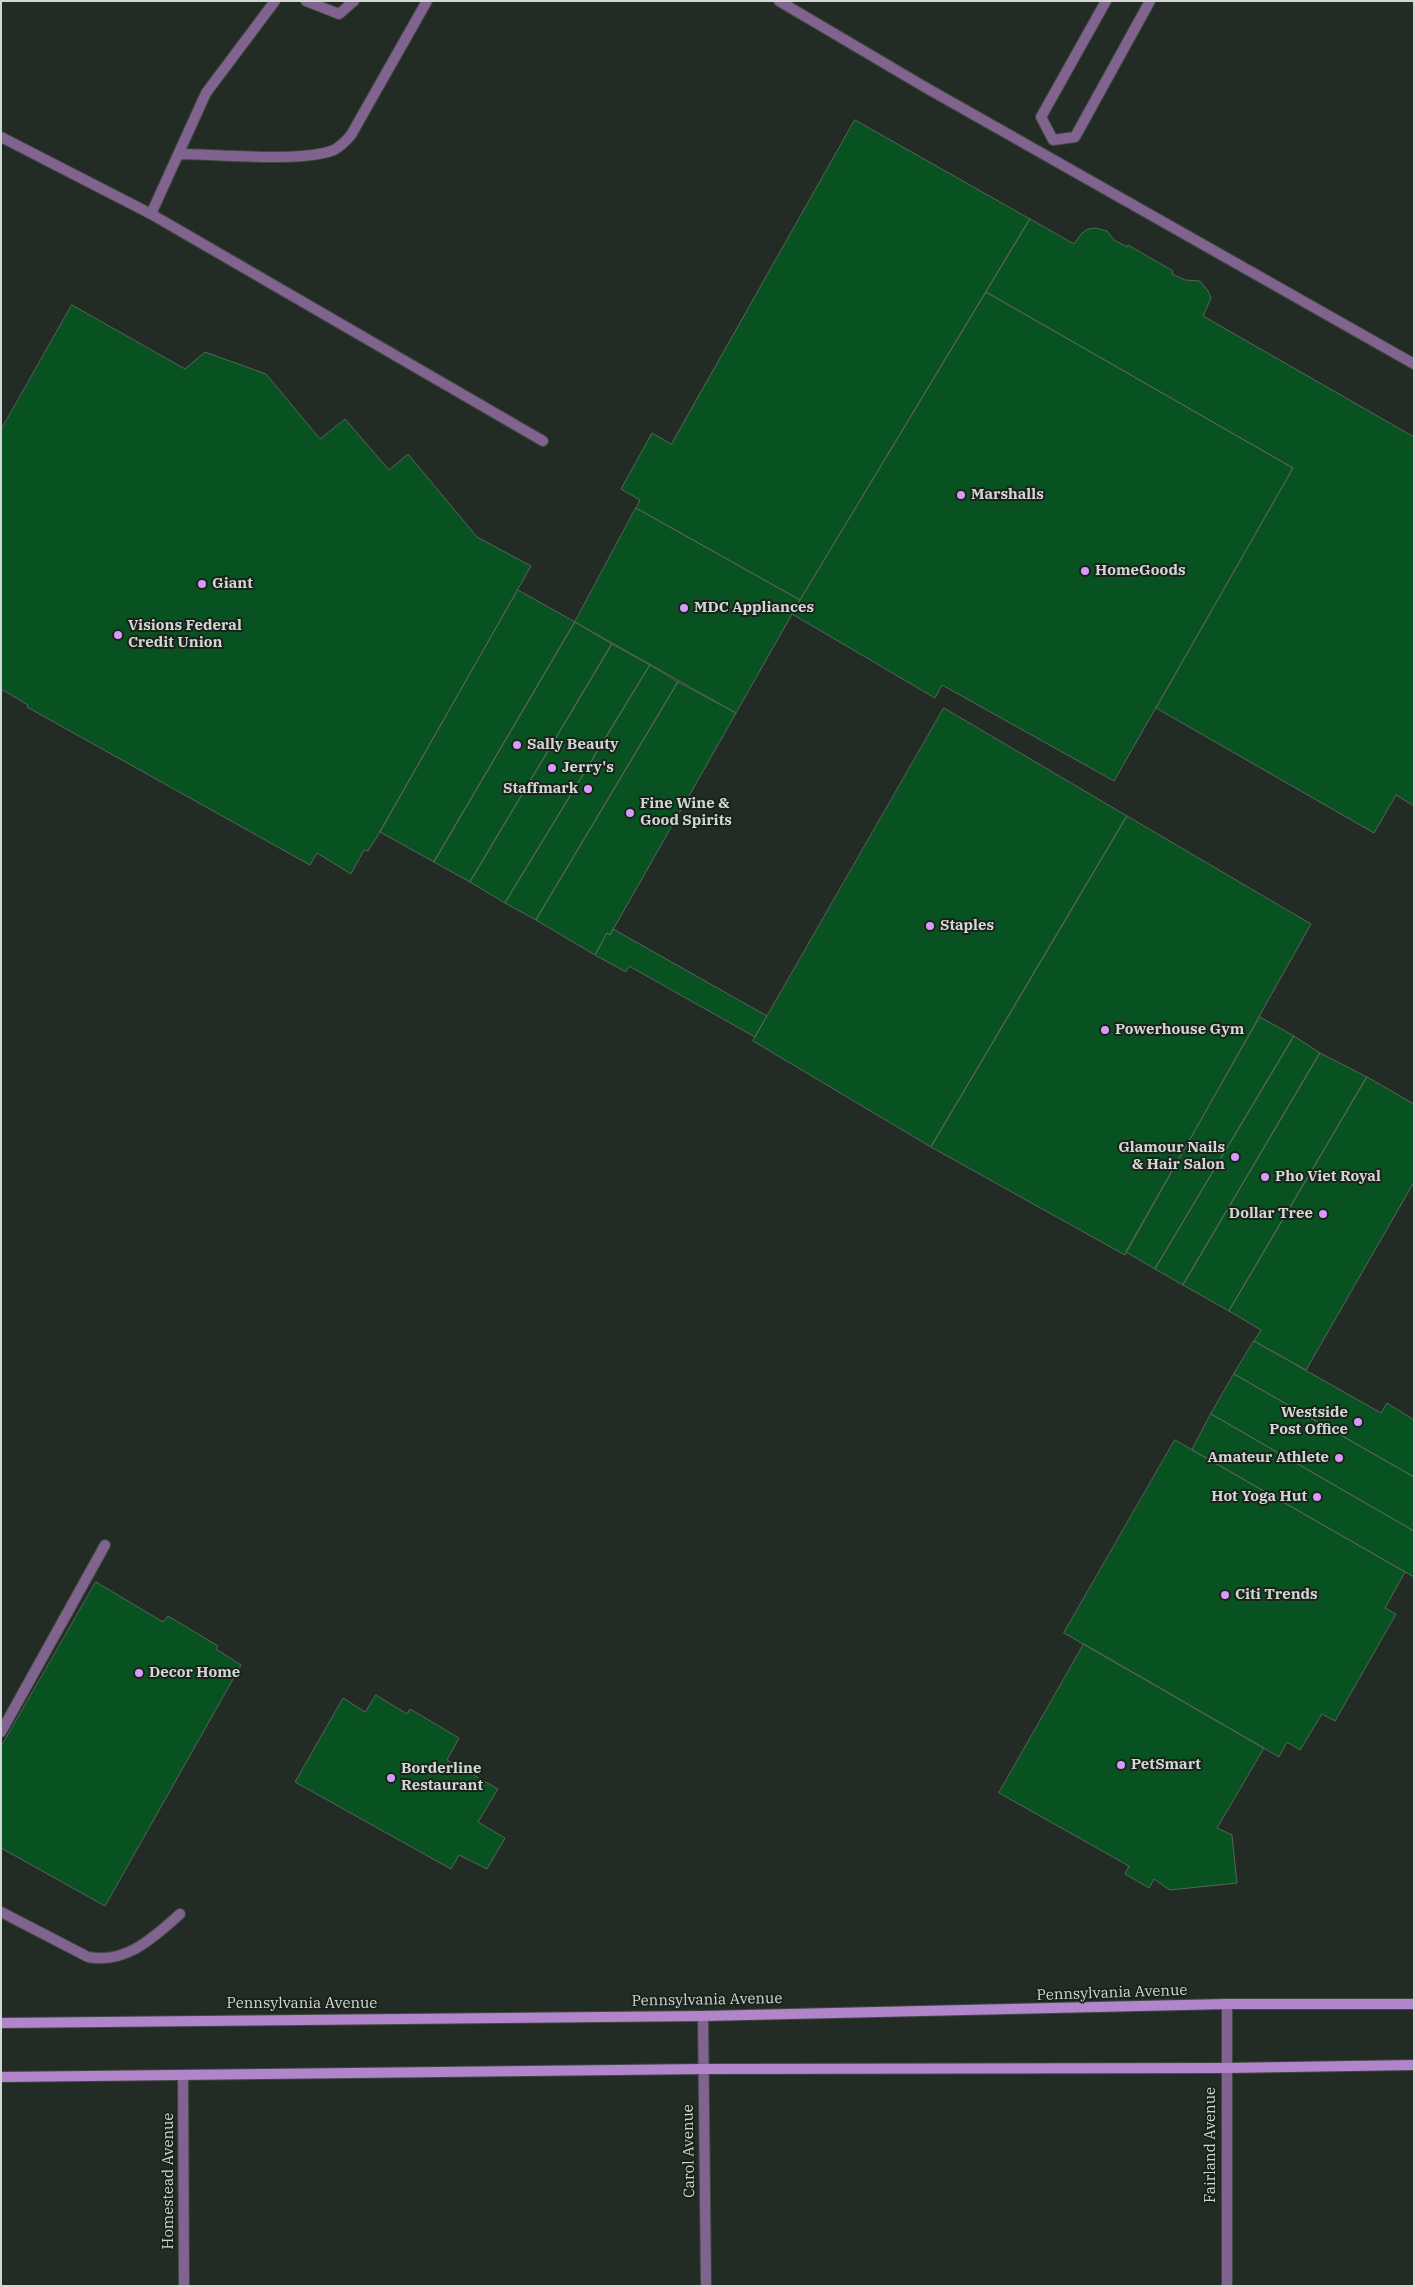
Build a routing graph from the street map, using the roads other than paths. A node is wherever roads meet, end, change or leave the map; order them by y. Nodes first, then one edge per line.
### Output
1 (275, 1) edge
2 (306, 1) edge
3 (354, 1) edge
4 (427, 1) edge
5 (779, 1) edge
6 (1106, 1) edge
7 (1150, 1) edge
8 (1, 137) edge
9 (180, 154) junction
10 (151, 214) junction
11 (1414, 364) edge
12 (543, 440) dead end
13 (105, 1545) dead end
14 (1, 1732) edge
15 (1, 1912) edge
16 (180, 1914) dead end
17 (1227, 2004) junction
18 (1414, 2004) edge
19 (703, 2016) junction
20 (1, 2023) edge
21 (1414, 2065) edge
22 (1226, 2068) junction
23 (703, 2069) junction
24 (183, 2075) junction
25 (1, 2077) edge
26 (184, 2286) edge
27 (706, 2286) edge
28 (1227, 2286) edge

1 - 9 street
2 - 3 street
4 - 9 street
5 - 11 street
6 - 7 street
8 - 10 street
9 - 10 street
10 - 12 street
13 - 14 street
15 - 16 street
17 - 18 street, Pennsylvania Avenue
17 - 19 street, Pennsylvania Avenue
17 - 22 street, Fairland Avenue
19 - 20 street, Pennsylvania Avenue
19 - 23 street, Carol Avenue
21 - 22 street
22 - 23 street
22 - 28 street, Fairland Avenue
23 - 24 street
23 - 27 street, Carol Avenue
24 - 25 street
24 - 26 street, Homestead Avenue

